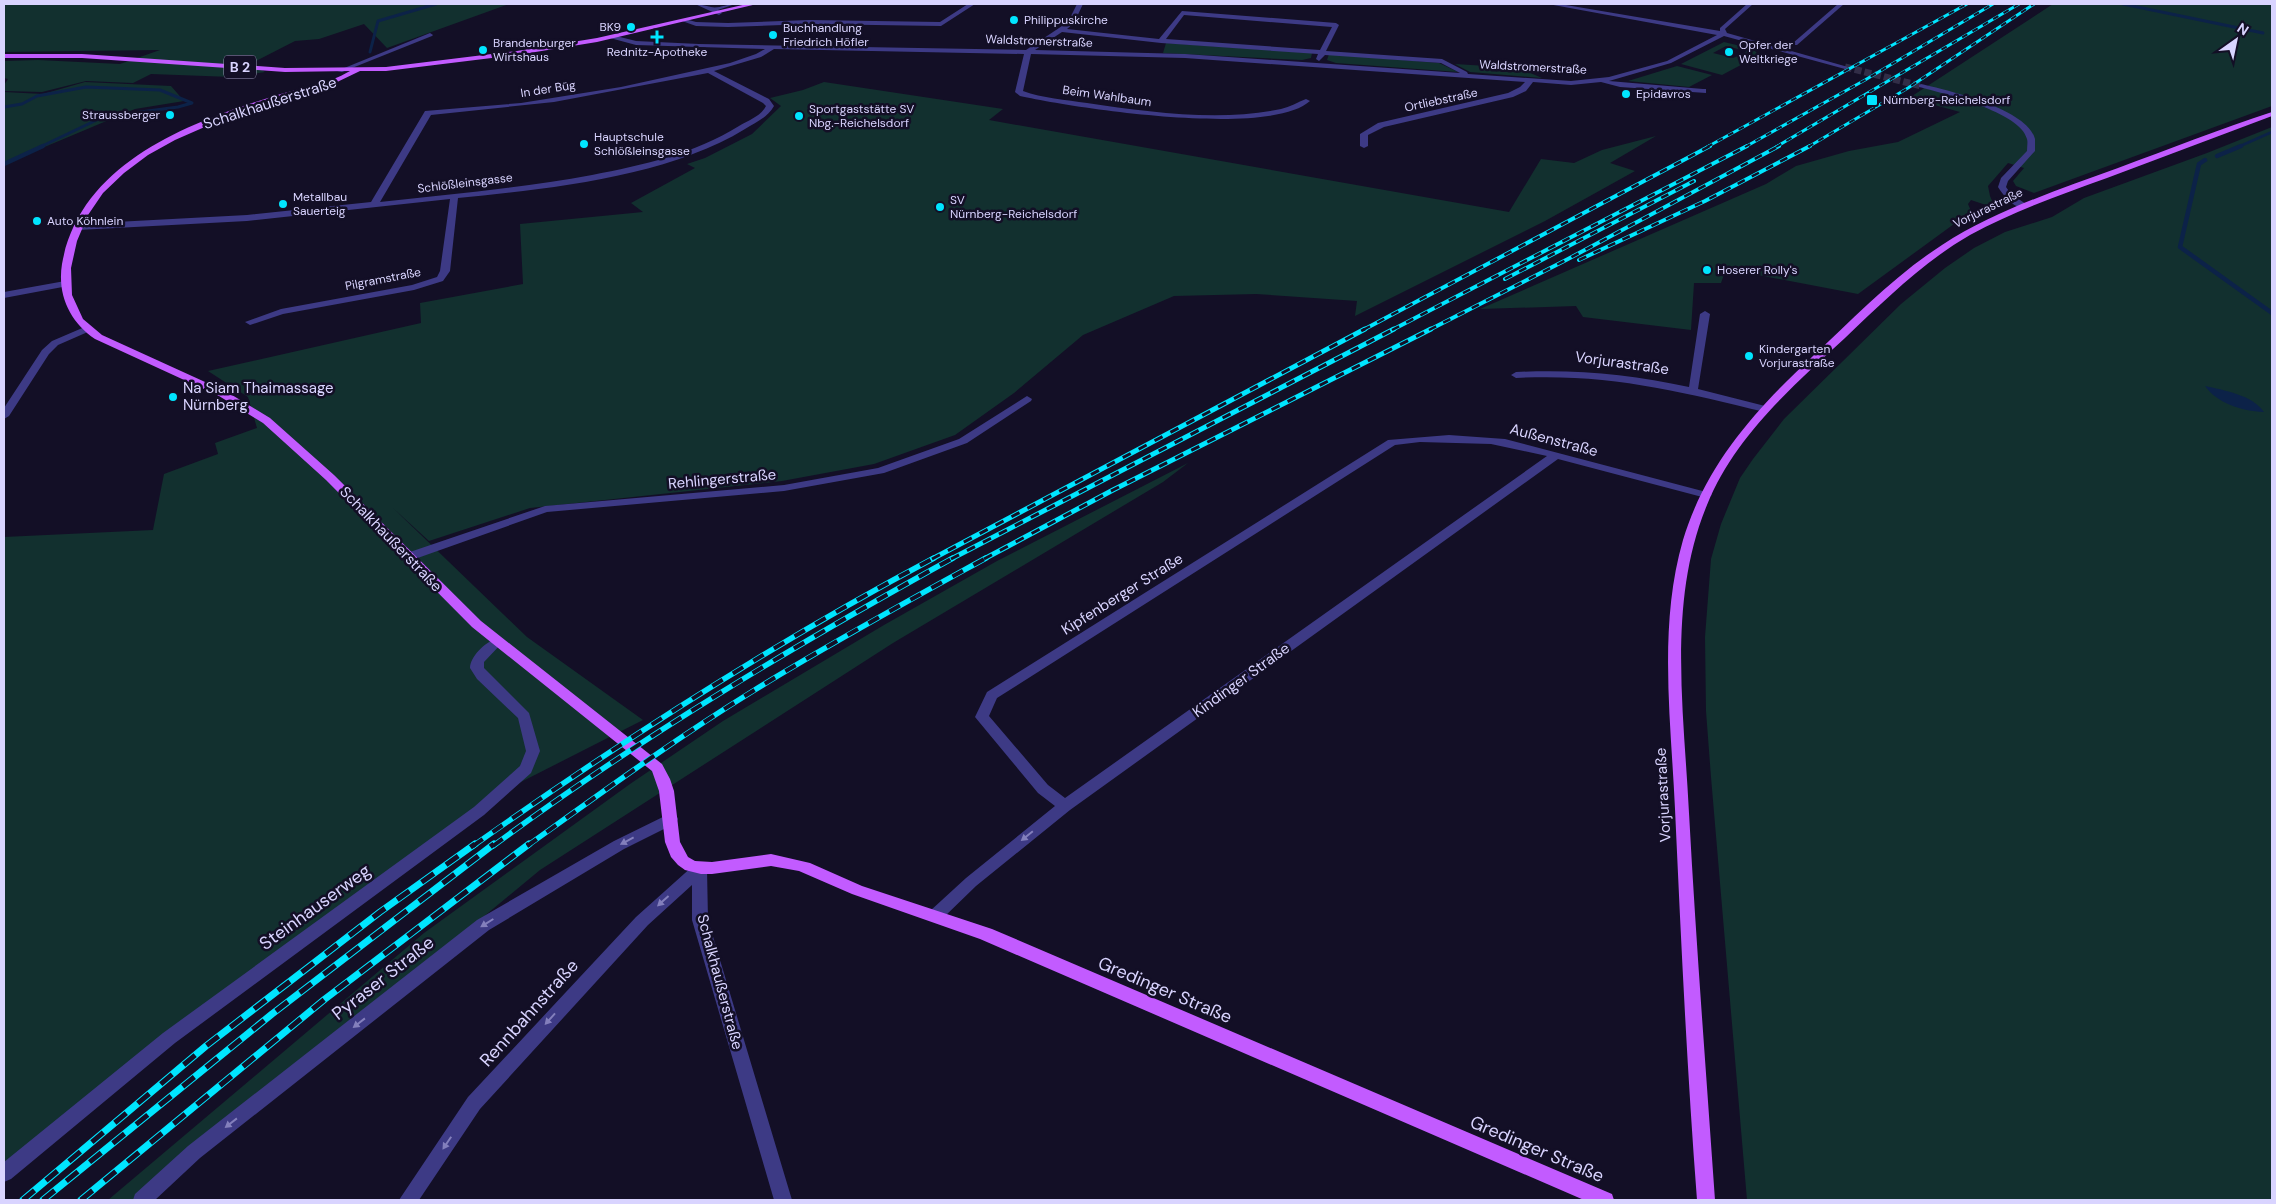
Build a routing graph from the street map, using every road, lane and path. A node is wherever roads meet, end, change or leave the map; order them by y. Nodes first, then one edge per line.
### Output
1 (698, 4) edge
2 (732, 4) edge
3 (754, 4) edge
4 (972, 4) edge
5 (1080, 4) edge
6 (1551, 4) edge
7 (1604, 4) edge
8 (1750, 4) edge
9 (1841, 4) edge
10 (716, 11) junction
11 (1596, 11) junction
12 (685, 21) junction
13 (1062, 30) junction
14 (1724, 34) junction
15 (430, 35) dead end
16 (612, 38) junction
17 (1161, 41) junction
18 (1795, 44) dead end
19 (772, 47) junction
20 (1028, 52) junction
21 (1322, 52) junction
22 (4, 56) edge
23 (1317, 64) junction
24 (1845, 67) tunnel mouth
25 (356, 70) junction
26 (340, 71) junction
27 (711, 72) junction
28 (1466, 75) junction
29 (1531, 80) junction
30 (1600, 81) junction
31 (1921, 86) tunnel mouth
32 (1703, 91) dead end
33 (1306, 101) dead end
34 (2272, 114) edge
35 (1364, 146) dead end
36 (454, 197) junction
37 (374, 205) junction
38 (2023, 206) junction
39 (78, 227) junction
40 (65, 284) junction
41 (4, 294) edge
42 (1705, 314) dead end
43 (250, 322) dead end
44 (87, 329) junction
45 (1516, 375) dead end
46 (1693, 391) junction
47 (1027, 399) dead end
48 (1764, 409) junction
49 (4, 416) edge
50 (1392, 442) joint
51 (1555, 456) junction
52 (1706, 495) junction
53 (408, 557) junction
54 (496, 643) junction
55 (1065, 806) junction
56 (671, 819) junction
57 (699, 869) junction
58 (936, 915) junction
59 (4, 1173) edge
60 (142, 1200) edge
61 (408, 1200) edge
62 (783, 1200) edge
63 (1605, 1200) edge
64 (1706, 1200) edge

1 - 10 street
2 - 10 street
3 - 10 main road, B 2
4 - 12 street
5 - 13 street
6 - 11 street
7 - 11 street
8 - 14 street
9 - 18 street
10 - 12 main road, B 2
11 - 14 street
12 - 16 main road, B 2
13 - 17 street, Waldstromerstraße
13 - 20 street
14 - 24 street
14 - 30 street, Waldstromerstraße
15 - 26 street
16 - 19 street, Waldstromerstraße
16 - 25 main road, B 2
17 - 21 street, Waldstromerstraße
17 - 21 street
19 - 20 street, Waldstromerstraße
19 - 27 street, In der Büg
20 - 23 street, Waldstromerstraße
20 - 33 street, Beim Wahlbaum
21 - 23 street
21 - 28 street, Waldstromerstraße
22 - 26 main road, B 2
23 - 28 street, Waldstromerstraße
25 - 26 main road, B 2
25 - 39 main road, Schalkhaußerstraße
27 - 36 street, Schlößleinsgasse
27 - 37 street, In der Büg
28 - 29 street, Waldstromerstraße
29 - 30 street, Waldstromerstraße
29 - 35 street, Ortliebstraße
30 - 32 street, Waldstromerstraße
31 - 38 street
34 - 38 main road, Vorjurastraße
36 - 37 street, Schlößleinsgasse
36 - 43 street, Pilgramstraße
37 - 39 street, Schlößleinsgasse
38 - 48 main road, Vorjurastraße
39 - 40 main road, Schalkhaußerstraße
40 - 41 street
40 - 44 main road, Schalkhaußerstraße
42 - 46 street
44 - 49 street
44 - 53 main road, Schalkhaußerstraße
45 - 46 street, Vorjurastraße
46 - 48 street, Vorjurastraße
47 - 53 street, Rehlingerstraße
48 - 52 main road, Vorjurastraße
50 - 51 street, Außenstraße
50 - 55 street, Kipfenberger Straße
51 - 52 street, Außenstraße
51 - 55 street, Kindinger Straße
52 - 64 main road, Vorjurastraße
53 - 54 main road, Schalkhaußerstraße
54 - 56 main road, Schalkhaußerstraße
54 - 59 street, Steinhauserweg
55 -> 58 street, Kindinger Straße
56 - 57 main road, Schalkhaußerstraße
56 -> 60 street, Pyraser Straße
57 - 58 main road, Gredinger Straße
57 -> 61 street, Rennbahnstraße
57 - 62 street, Schalkhaußerstraße
58 - 63 main road, Gredinger Straße

